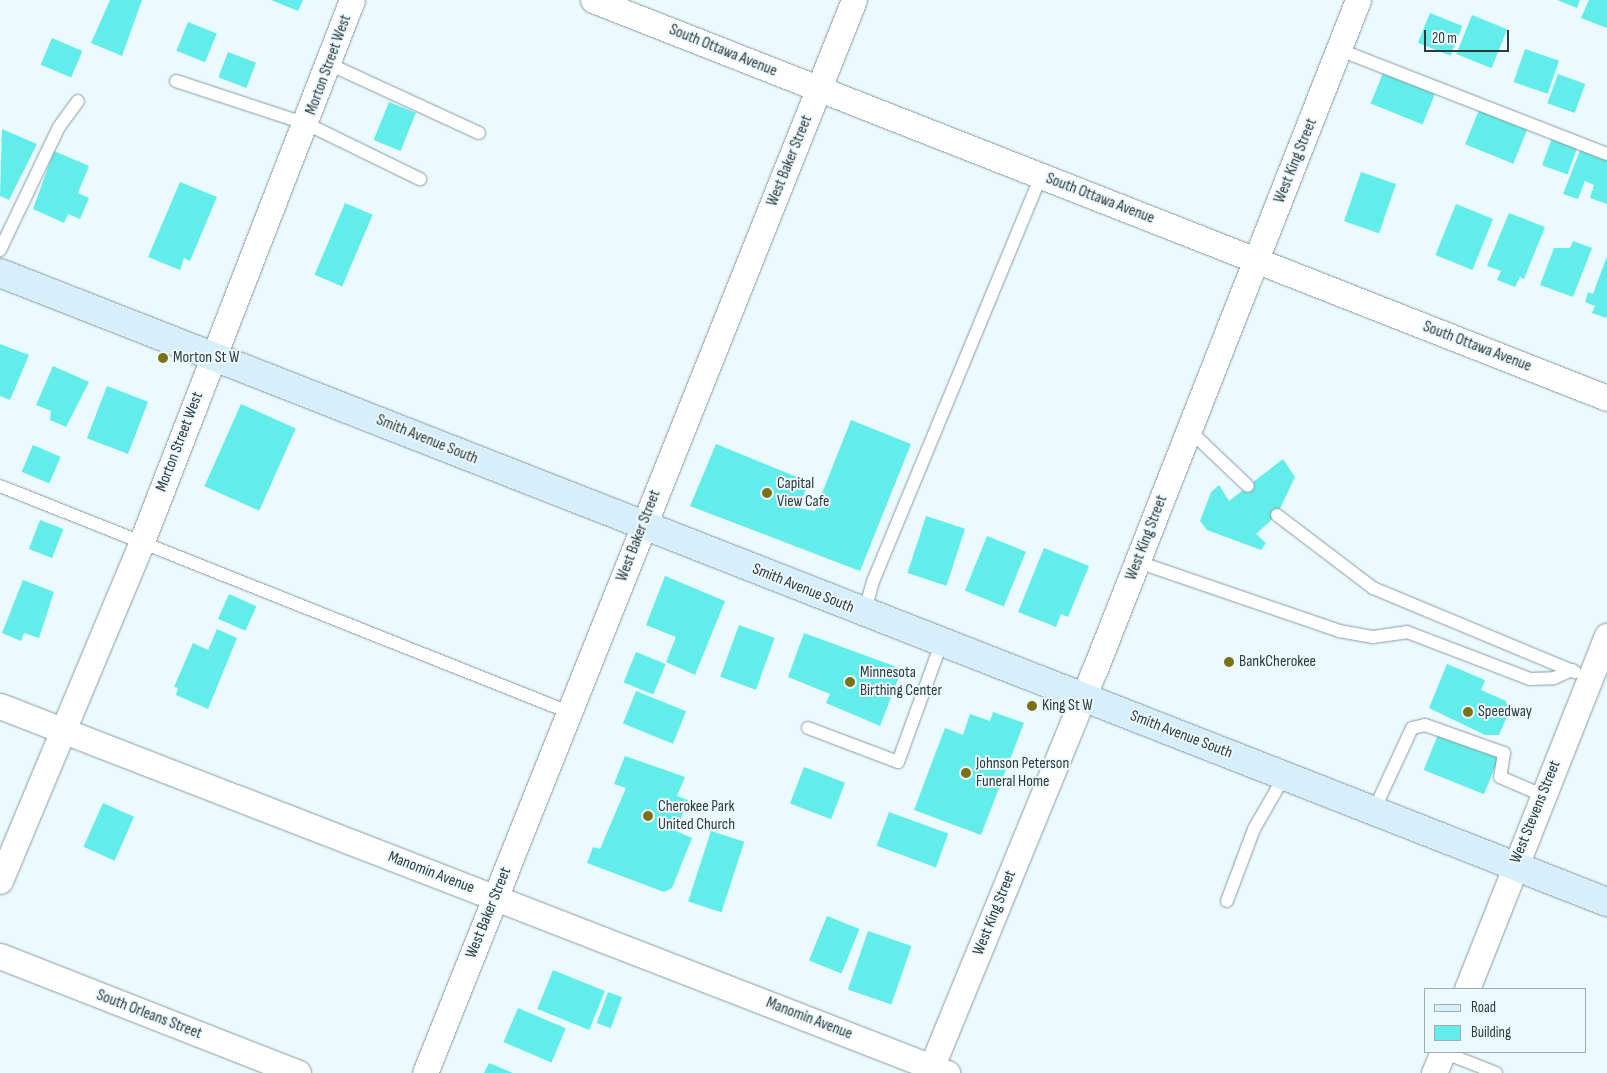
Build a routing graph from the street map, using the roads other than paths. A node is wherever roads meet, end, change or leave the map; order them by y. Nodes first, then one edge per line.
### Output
1 (352, 0) edge
2 (593, 0) edge
3 (854, 0) edge
4 (1358, 0) edge
5 (1340, 50) junction
6 (329, 64) junction
7 (176, 81) dead end
8 (819, 89) junction
9 (78, 101) dead end
10 (307, 124) junction
11 (478, 133) dead end
12 (1607, 154) edge
13 (1041, 176) junction
14 (420, 179) dead end
15 (0, 250) edge
16 (1256, 260) junction
17 (0, 273) edge
18 (214, 355) junction
19 (1607, 398) edge
20 (1189, 430) junction
21 (0, 486) edge
22 (1248, 486) dead end
23 (1277, 515) dead end
24 (643, 525) junction
25 (142, 541) junction
26 (1138, 562) junction
27 (864, 613) junction
28 (941, 644) junction
29 (1595, 660) edge
30 (1084, 697) junction
31 (0, 706) edge
32 (571, 713) junction
33 (808, 728) dead end
34 (60, 730) junction
35 (1285, 775) junction
36 (1542, 795) junction
37 (1374, 810) junction
38 (1514, 865) junction
39 (0, 881) edge
40 (495, 898) junction
41 (1227, 901) dead end
42 (1607, 902) edge
43 (0, 956) edge
44 (1467, 988) edge
45 (1443, 1053) edge
46 (1446, 1053) edge
47 (936, 1071) edge
48 (298, 1073) edge
49 (425, 1073) edge
50 (1434, 1073) edge
51 (1496, 1073) edge

1 - 6 street, Morton Street West
2 - 8 street, South Ottawa Avenue
3 - 8 street, West Baker Street
4 - 5 street, West King Street
5 - 12 lane
5 - 16 street, West King Street
6 - 10 street, Morton Street West
6 - 11 lane
7 - 10 lane
8 - 13 street, South Ottawa Avenue
8 - 24 street, West Baker Street
9 - 15 lane
10 - 14 lane
10 - 18 street, Morton Street West
13 - 16 street, South Ottawa Avenue
13 - 27 lane
16 - 19 street, South Ottawa Avenue
16 - 20 street, West King Street
17 - 18 main road, Smith Avenue South
18 - 24 main road, Smith Avenue South
18 - 25 street, Morton Street West
20 - 22 lane
20 - 26 street, West King Street
21 - 25 lane
23 - 29 lane
24 - 27 main road, Smith Avenue South
24 - 32 street, West Baker Street
25 - 32 lane
25 - 34 street, Morton Street West
26 - 29 lane
26 - 30 street, West King Street
27 - 28 main road, Smith Avenue South
28 - 30 main road, Smith Avenue South
28 - 33 lane
29 - 36 street, West Stevens Street
30 - 35 main road, Smith Avenue South
30 - 47 street, West King Street
31 - 34 street, Manomin Avenue
32 - 40 street, West Baker Street
34 - 39 street, Morton Street West
34 - 40 street, Manomin Avenue
35 - 37 main road, Smith Avenue South
35 - 41 lane
36 - 37 lane
36 - 38 street, West Stevens Street
37 - 38 main road, Smith Avenue South
38 - 42 main road, Smith Avenue South
38 - 44 street, West Stevens Street
40 - 47 street, Manomin Avenue
40 - 49 street, West Baker Street
43 - 48 street, South Orleans Street
45 - 50 street
46 - 51 lane

